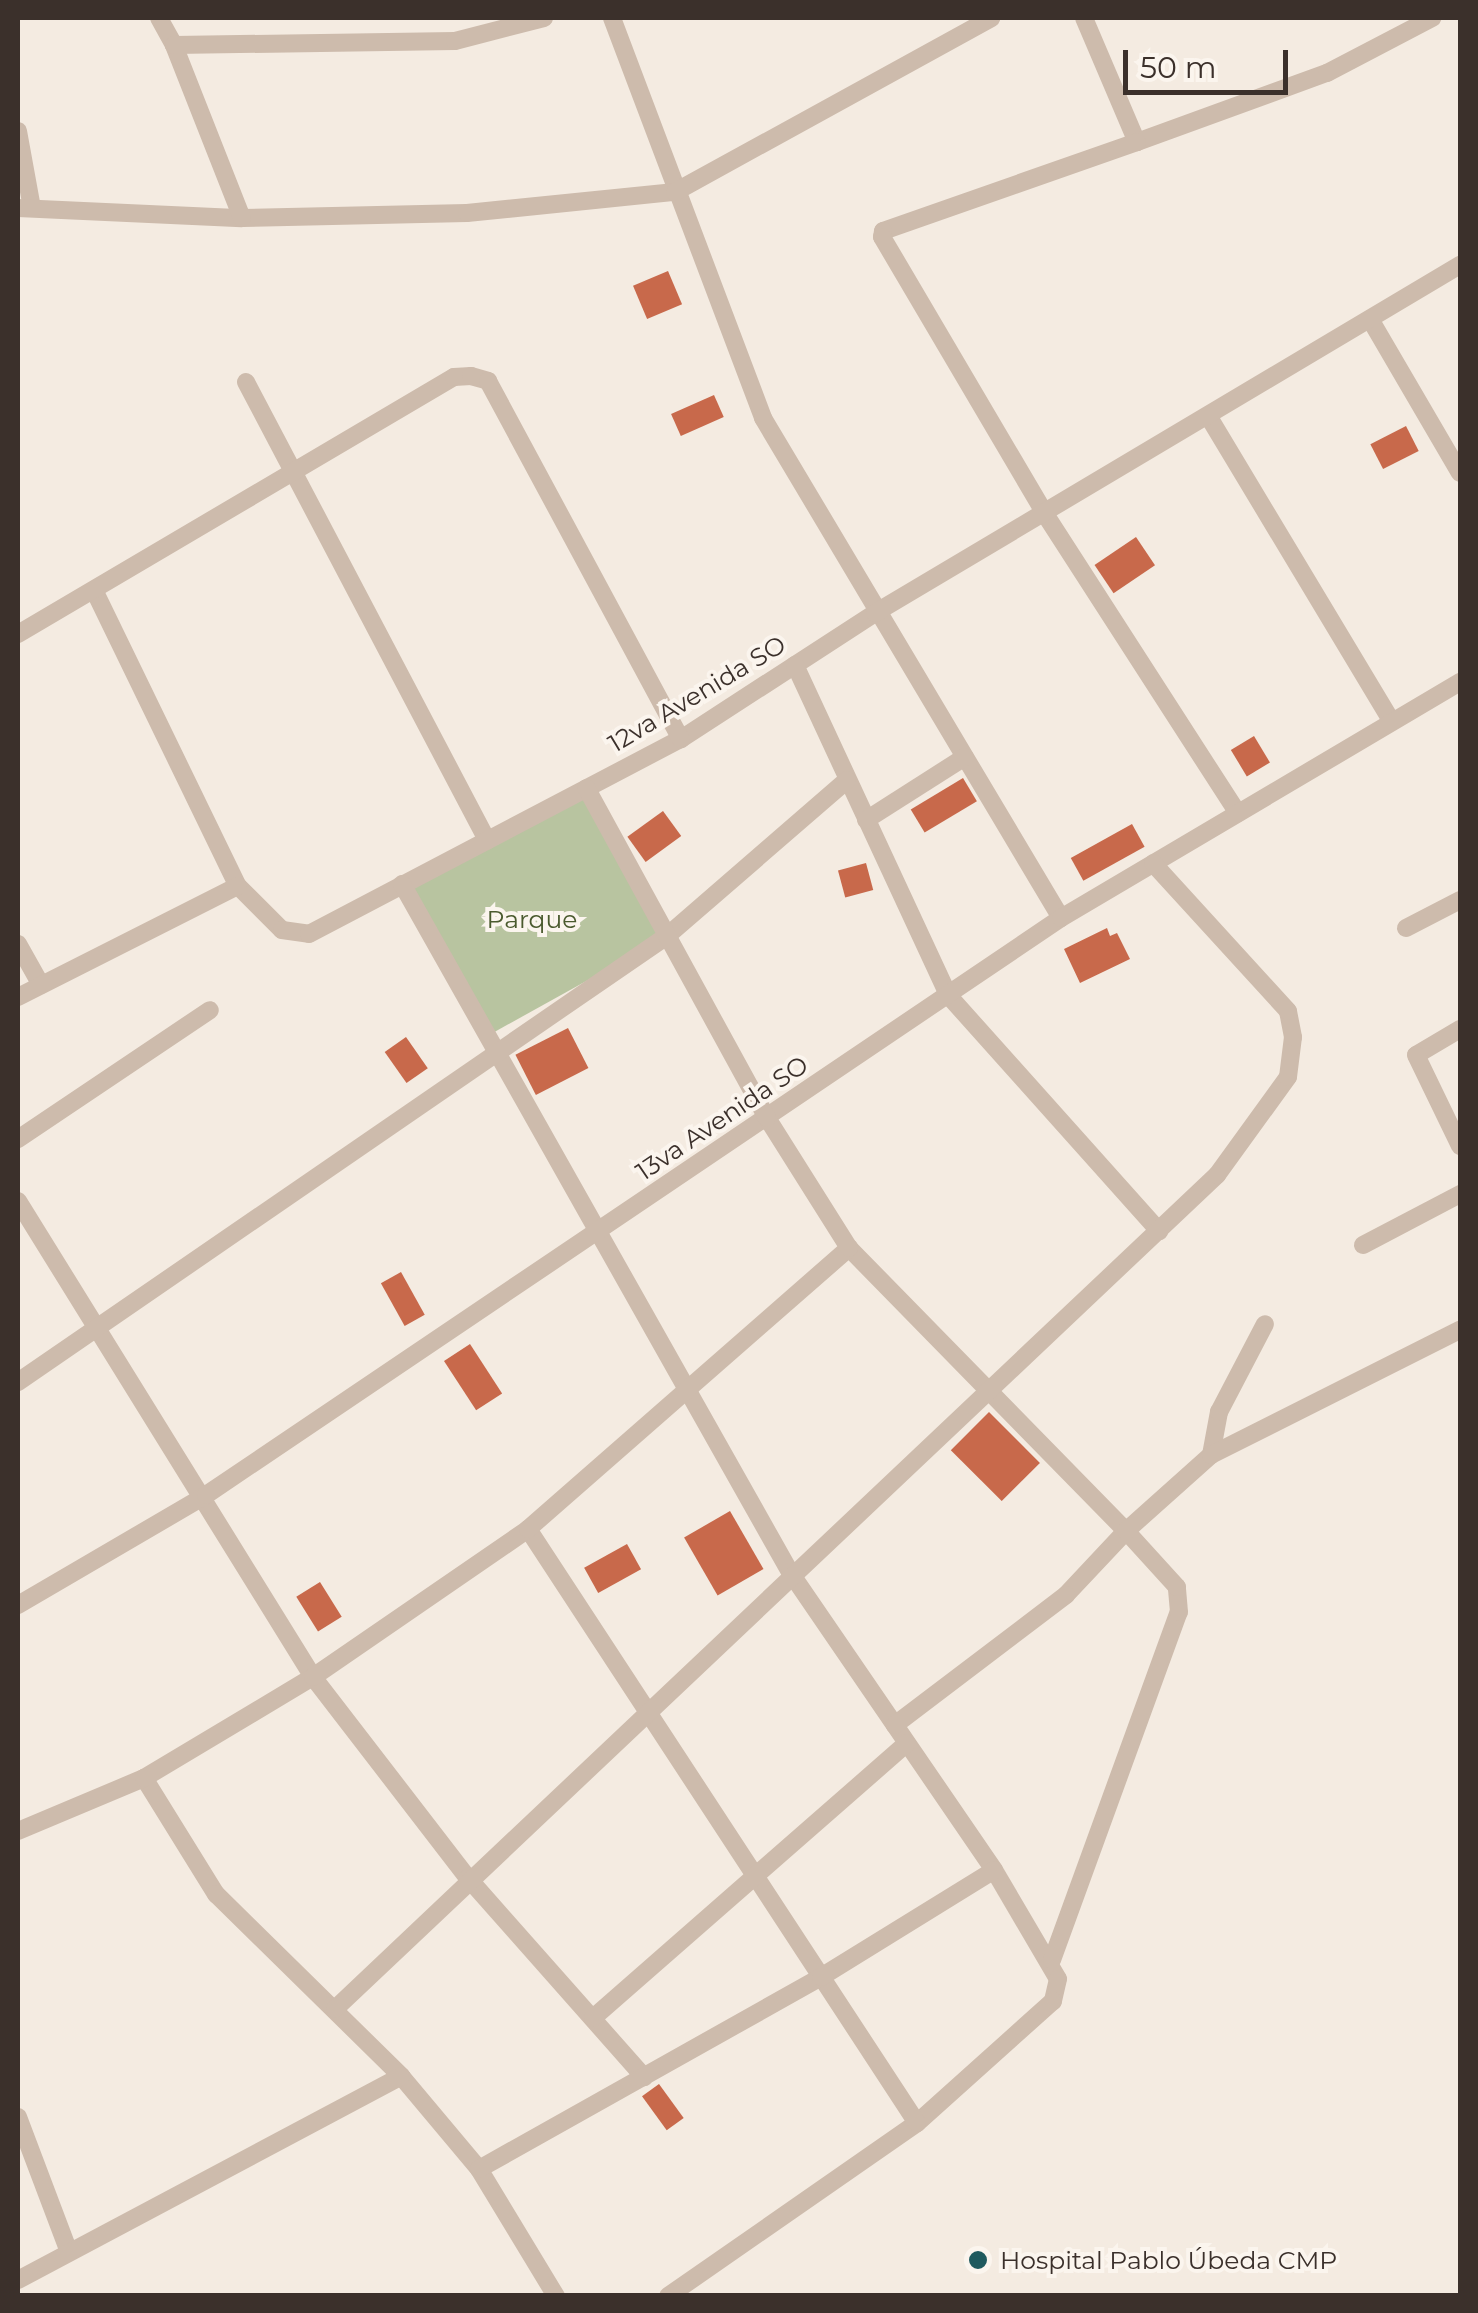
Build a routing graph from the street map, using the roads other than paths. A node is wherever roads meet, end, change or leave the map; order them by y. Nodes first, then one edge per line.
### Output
1 (159, 18) edge
2 (544, 18) edge
3 (612, 18) edge
4 (990, 18) edge
5 (1084, 18) edge
6 (1432, 18) edge
7 (174, 45) junction
8 (18, 131) edge
9 (1138, 142) junction
10 (675, 192) junction
11 (25, 208) edge
12 (242, 218) junction
13 (1460, 265) edge
14 (1370, 319) junction
15 (246, 382) dead end
16 (1210, 419) junction
17 (1460, 473) edge
18 (292, 476) junction
19 (1046, 514) junction
20 (94, 590) junction
21 (875, 613) junction
22 (18, 634) edge
23 (795, 665) junction
24 (1460, 682) edge
25 (1392, 722) junction
26 (680, 739) junction
27 (965, 757) junction
28 (847, 780) junction
29 (586, 788) junction
30 (1238, 813) junction
31 (866, 820) junction
32 (487, 840) junction
33 (1153, 863) junction
34 (402, 884) junction
35 (238, 886) junction
36 (1460, 900) edge
37 (1062, 918) junction
38 (1406, 928) dead end
39 (667, 936) junction
40 (18, 944) edge
41 (41, 985) junction
42 (948, 995) junction
43 (18, 997) edge
44 (210, 1010) dead end
45 (1460, 1029) edge
46 (496, 1051) junction
47 (767, 1118) junction
48 (18, 1139) edge
49 (1460, 1146) edge
50 (1460, 1194) edge
51 (18, 1201) edge
52 (598, 1231) junction
53 (1159, 1231) junction
54 (1363, 1245) dead end
55 (849, 1248) junction
56 (1266, 1324) dead end
57 (98, 1326) junction
58 (1460, 1330) edge
59 (18, 1382) edge
60 (686, 1388) junction
61 (993, 1392) junction
62 (1211, 1456) junction
63 (206, 1495) junction
64 (528, 1529) junction
65 (1126, 1531) junction
66 (790, 1572) junction
67 (18, 1606) edge
68 (313, 1677) junction
69 (647, 1712) junction
70 (894, 1725) junction
71 (907, 1744) junction
72 (144, 1778) junction
73 (18, 1831) edge
74 (994, 1870) junction
75 (753, 1873) junction
76 (468, 1878) junction
77 (1052, 1960) junction
78 (821, 1977) junction
79 (335, 2009) junction
80 (593, 2018) junction
81 (401, 2076) junction
82 (644, 2077) junction
83 (18, 2117) edge
84 (918, 2123) junction
85 (479, 2170) junction
86 (69, 2252) junction
87 (18, 2280) edge
88 (24, 2296) edge
89 (556, 2296) edge
90 (668, 2296) edge

1 - 7 street
2 - 7 street
3 - 10 street
4 - 10 street
5 - 9 street
6 - 9 street
7 - 12 street
8 - 11 street
9 - 19 street
10 - 12 street
10 - 21 street
11 - 12 street
13 - 14 street, 12va Avenida SO
14 - 16 street, 12va Avenida SO
14 - 17 street
15 - 18 street
16 - 19 street, 12va Avenida SO
16 - 25 street
18 - 20 street
18 - 26 street
18 - 32 street
19 - 21 street, 12va Avenida SO
19 - 30 street
20 - 22 street
20 - 35 street, 12va Avenida SO
21 - 23 street, 12va Avenida SO
21 - 27 street
23 - 26 street, 12va Avenida SO
23 - 28 street
24 - 25 street, 13va Avenida SO
25 - 30 street, 13va Avenida SO
26 - 29 street, 12va Avenida SO
27 - 31 street
27 - 37 street
28 - 31 street
28 - 39 street
29 - 32 street, 12va Avenida SO
29 - 39 street
30 - 33 street, 13va Avenida SO
31 - 42 street
32 - 34 street, 12va Avenida SO
33 - 37 street, 13va Avenida SO
33 - 53 street
34 - 35 street, 12va Avenida SO
34 - 46 street
35 - 41 street
36 - 38 street
37 - 42 street, 13va Avenida SO
39 - 46 street
39 - 47 street
40 - 41 street
41 - 43 street
42 - 47 street, 13va Avenida SO
42 - 53 street
44 - 48 street
45 - 49 street
46 - 52 street
46 - 57 street
47 - 52 street, 13va Avenida SO
47 - 55 street
50 - 54 street
51 - 57 street
52 - 60 street
52 - 63 street, 13va Avenida SO
53 - 61 street
55 - 60 street
55 - 61 street
56 - 62 street
57 - 59 street
57 - 63 street
58 - 62 street
60 - 64 street
60 - 66 street
61 - 65 street
61 - 66 street
62 - 65 street
63 - 67 street, 13va Avenida SO
63 - 68 street
64 - 68 street
64 - 69 street
65 - 70 street
65 - 77 street
66 - 69 street
66 - 70 street
68 - 72 street
68 - 76 street
69 - 75 street
69 - 76 street
70 - 71 street
71 - 74 street
71 - 75 street
72 - 73 street
72 - 79 street
74 - 77 street
74 - 78 street
75 - 78 street
75 - 80 street
76 - 79 street
76 - 80 street
77 - 84 street
78 - 82 street
78 - 84 street
79 - 81 street
80 - 82 street
81 - 85 street
81 - 86 street
82 - 85 street
83 - 86 street
84 - 90 street
85 - 89 street
86 - 87 street
87 - 88 street

